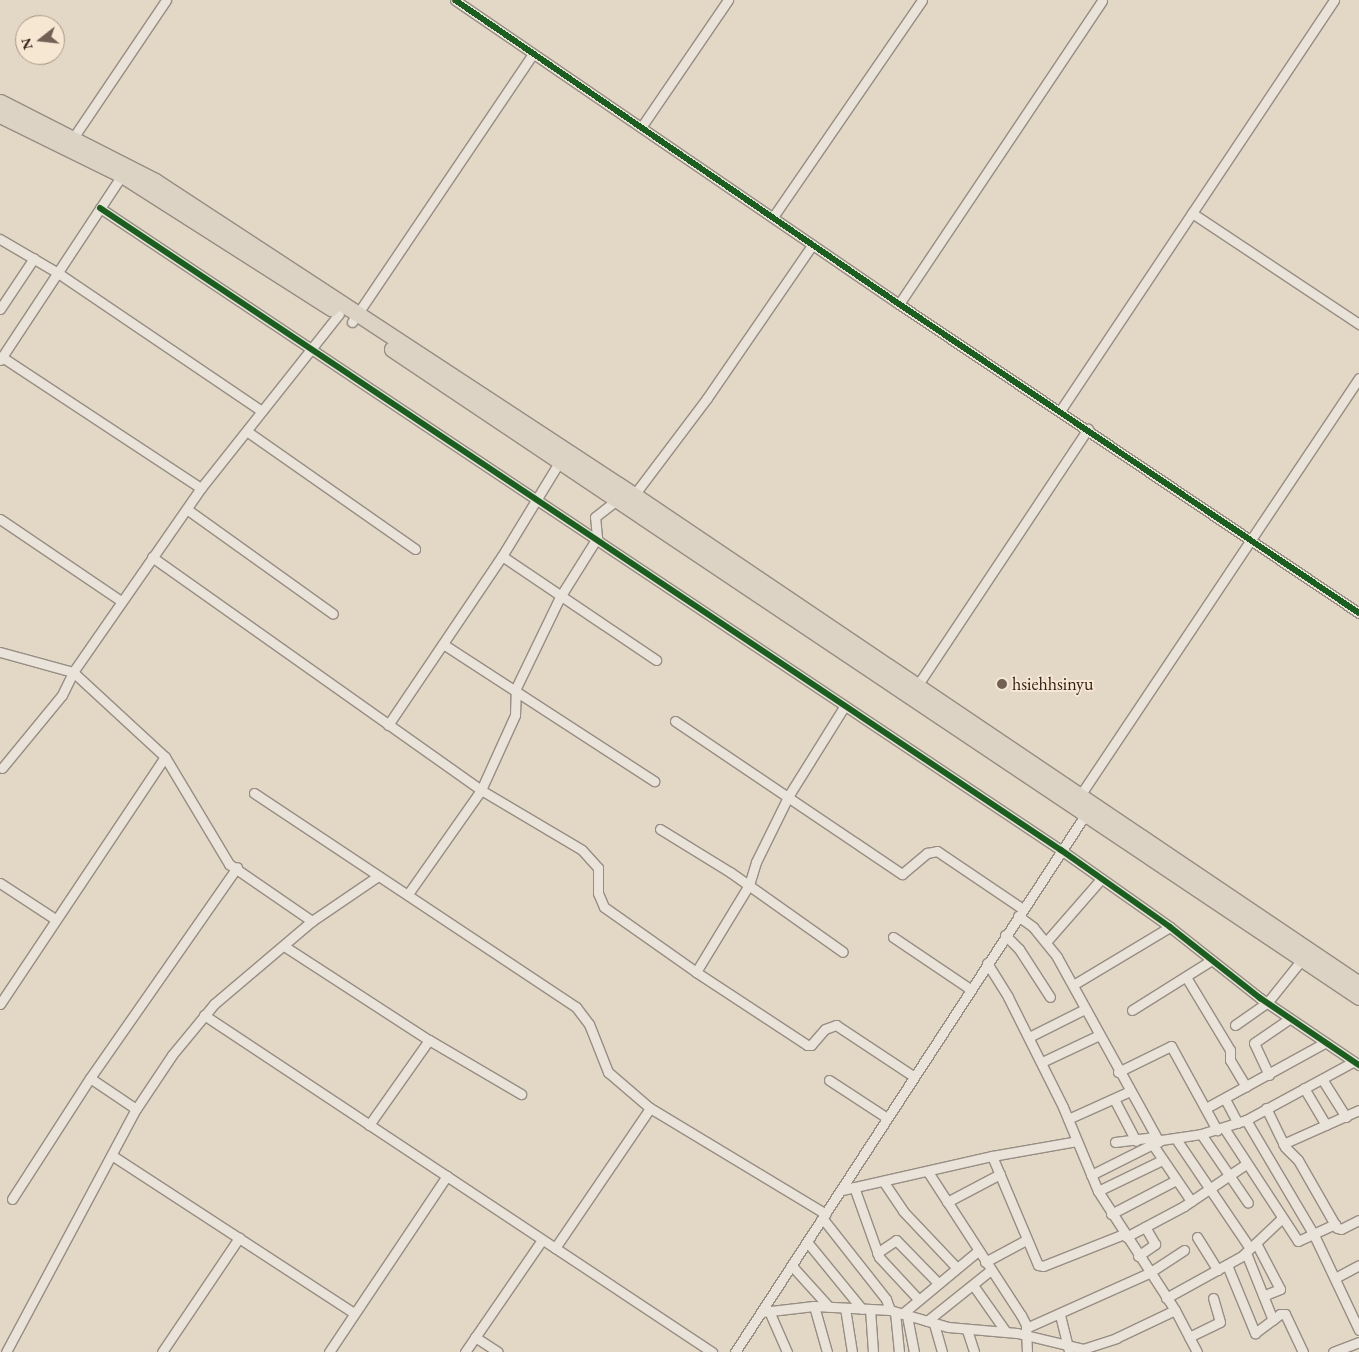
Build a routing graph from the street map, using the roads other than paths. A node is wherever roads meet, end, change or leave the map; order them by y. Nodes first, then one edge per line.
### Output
1 (166, 0) edge
2 (455, 0) edge
3 (728, 0) edge
4 (922, 0) edge
5 (1334, 0) edge
6 (1102, 1) edge
7 (533, 54) junction
8 (0, 102) edge
9 (0, 115) edge
10 (642, 126) junction
11 (71, 142) junction
12 (122, 175) junction
13 (100, 208) junction
14 (1192, 213) junction
15 (773, 217) junction
16 (0, 239) edge
17 (812, 245) junction
18 (34, 258) junction
19 (58, 273) junction
20 (899, 304) junction
21 (0, 309) edge
22 (349, 316) junction
23 (1359, 324) edge
24 (309, 348) junction
25 (1, 359) edge
26 (1359, 378) edge
27 (262, 411) junction
28 (1060, 411) junction
29 (1088, 429) junction
30 (248, 432) junction
31 (560, 461) junction
32 (201, 488) junction
33 (626, 494) junction
34 (536, 497) junction
35 (188, 510) junction
36 (0, 519) edge
37 (597, 538) junction
38 (1251, 540) junction
39 (415, 548) dead end
40 (502, 556) junction
41 (152, 557) junction
42 (560, 597) junction
43 (121, 601) junction
44 (1359, 613) edge
45 (333, 614) dead end
46 (443, 644) junction
47 (0, 652) edge
48 (656, 660) dead end
49 (73, 672) junction
50 (917, 686) junction
51 (516, 688) junction
52 (844, 707) junction
53 (675, 721) dead end
54 (388, 725) junction
55 (165, 757) junction
56 (2, 768) dead end
57 (654, 781) dead end
58 (481, 790) junction
59 (254, 793) dead end
60 (789, 795) junction
61 (1085, 805) junction
62 (660, 829) dead end
63 (1061, 850) junction
64 (237, 867) junction
65 (378, 876) junction
66 (1101, 879) junction
67 (0, 883) edge
68 (749, 885) junction
69 (408, 894) junction
70 (1021, 913) junction
71 (55, 919) junction
72 (312, 921) junction
73 (1170, 928) junction
74 (1006, 935) junction
75 (893, 937) dead end
76 (1046, 942) junction
77 (284, 946) junction
78 (843, 952) dead end
79 (1302, 958) junction
80 (1210, 961) junction
81 (987, 963) junction
82 (696, 972) junction
83 (1186, 977) junction
84 (1359, 984) edge
85 (1073, 985) junction
86 (970, 989) junction
87 (1050, 997) dead end
88 (1359, 997) edge
89 (1267, 1003) junction
90 (0, 1004) edge
91 (1085, 1009) junction
92 (1132, 1010) dead end
93 (204, 1015) junction
94 (1289, 1018) junction
95 (1235, 1025) dead end
96 (1100, 1035) junction
97 (1029, 1037) junction
98 (429, 1040) junction
99 (1324, 1043) junction
100 (1042, 1062) junction
101 (1356, 1064) edge
102 (1118, 1072) junction
103 (1269, 1075) junction
104 (912, 1076) junction
105 (90, 1078) junction
106 (1322, 1078) junction
107 (829, 1080) dead end
108 (1246, 1088) junction
109 (1304, 1088) junction
110 (1128, 1092) junction
111 (521, 1094) dead end
112 (1114, 1099) junction
113 (1225, 1099) junction
114 (650, 1108) junction
115 (1206, 1108) junction
116 (1266, 1108) junction
117 (136, 1109) junction
118 (1359, 1110) edge
119 (1346, 1117) junction
120 (886, 1118) junction
121 (1068, 1119) junction
122 (1242, 1121) junction
123 (369, 1125) junction
124 (1326, 1125) junction
125 (1220, 1129) junction
126 (1201, 1134) junction
127 (1176, 1139) junction
128 (1077, 1141) junction
129 (1136, 1141) junction
130 (1156, 1141) junction
131 (1115, 1142) dead end
132 (1283, 1144) junction
133 (113, 1156) junction
134 (992, 1156) junction
135 (1162, 1160) junction
136 (1246, 1164) junction
137 (928, 1172) junction
138 (1000, 1174) junction
139 (1091, 1175) junction
140 (447, 1176) junction
141 (1228, 1176) junction
142 (1176, 1180) junction
143 (883, 1181) junction
144 (854, 1187) junction
145 (1210, 1189) junction
146 (842, 1190) junction
147 (1098, 1191) junction
148 (12, 1199) dead end
149 (1191, 1201) junction
150 (947, 1202) junction
151 (1248, 1203) dead end
152 (1111, 1214) junction
153 (825, 1217) junction
154 (1282, 1218) junction
155 (1359, 1220) edge
156 (1335, 1224) junction
157 (1145, 1227) junction
158 (1314, 1235) junction
159 (1125, 1236) junction
160 (1196, 1237) dead end
161 (240, 1238) junction
162 (542, 1240) junction
163 (1026, 1240) junction
164 (808, 1243) junction
165 (555, 1248) junction
166 (1250, 1248) junction
167 (1184, 1250) dead end
168 (978, 1251) junction
169 (877, 1253) junction
170 (1138, 1256) junction
171 (1227, 1265) junction
172 (1359, 1265) edge
173 (792, 1266) junction
174 (988, 1266) junction
175 (956, 1267) junction
176 (1218, 1270) junction
177 (1149, 1273) junction
178 (1335, 1278) junction
179 (937, 1282) junction
180 (973, 1285) junction
181 (1263, 1296) junction
182 (1166, 1298) junction
183 (1213, 1298) dead end
184 (918, 1299) junction
185 (814, 1306) junction
186 (829, 1307) junction
187 (844, 1308) junction
188 (866, 1309) junction
189 (1175, 1310) junction
190 (766, 1311) junction
191 (354, 1313) junction
192 (899, 1313) junction
193 (1060, 1315) junction
194 (1273, 1320) junction
195 (931, 1322) junction
196 (967, 1330) junction
197 (1359, 1330) edge
198 (1006, 1332) junction
199 (1025, 1332) junction
200 (474, 1337) junction
201 (1189, 1337) junction
202 (1359, 1342) edge
203 (1069, 1349) edge
204 (0, 1350) edge
205 (1195, 1351) edge
206 (5, 1352) edge
207 (162, 1352) edge
208 (329, 1352) edge
209 (465, 1352) edge
210 (498, 1352) edge
211 (712, 1352) edge
212 (735, 1352) edge
213 (787, 1352) edge
214 (827, 1352) edge
215 (852, 1352) edge
216 (873, 1352) edge
217 (899, 1352) edge
218 (914, 1352) edge
219 (942, 1352) edge
220 (974, 1352) edge
221 (1028, 1352) edge
222 (1303, 1352) edge
223 (1333, 1352) edge

1 - 11 street
2 - 7 street
3 - 10 street
4 - 15 street
5 - 14 street
6 - 20 street
7 - 10 street
7 - 22 street
8 - 11 main road
9 - 11 main road
10 - 15 street
11 - 12 main road
11 - 22 main road
12 - 13 street
12 - 22 main road
13 - 19 street
13 - 24 street
14 - 23 street
14 - 28 street
15 - 17 street
16 - 18 street
17 - 20 street
17 - 33 street
18 - 19 street
18 - 21 street
19 - 25 street
19 - 27 street
20 - 28 street
22 - 24 street
22 - 31 main road
22 - 33 main road
24 - 27 street
24 - 34 street
25 - 32 street
26 - 38 street
27 - 30 street
28 - 29 street
29 - 38 street
29 - 50 street
30 - 32 street
30 - 39 street
31 - 33 main road
31 - 34 street
32 - 35 street
33 - 37 street
33 - 50 main road
33 - 61 main road
34 - 37 street
34 - 40 street
35 - 41 street
35 - 45 street
36 - 43 street
37 - 42 street
37 - 52 street
38 - 44 street
38 - 61 street
40 - 42 street
40 - 46 street
41 - 43 street
41 - 54 street
42 - 48 street
42 - 51 street
43 - 49 street
46 - 51 street
46 - 54 street
47 - 49 street
49 - 55 street
49 - 56 street
50 - 61 main road
51 - 57 street
51 - 58 street
52 - 60 street
52 - 63 street
53 - 60 street
54 - 58 street
55 - 64 street
55 - 71 street
58 - 69 street
58 - 82 street
59 - 65 street
60 - 68 street
60 - 70 street
61 - 63 street
61 - 79 main road
61 - 84 main road
62 - 68 street
63 - 66 street
63 - 70 street
64 - 72 street
64 - 105 street
65 - 69 street
65 - 72 street
66 - 73 street
66 - 76 street
67 - 71 street
68 - 78 street
68 - 82 street
69 - 114 street
70 - 74 street
70 - 76 street
71 - 90 street
72 - 77 street
73 - 80 street
73 - 85 street
74 - 81 street
74 - 87 street
75 - 86 street
76 - 85 street
77 - 93 street
77 - 98 street
79 - 88 main road
79 - 89 street
80 - 83 street
80 - 89 street
81 - 86 street
81 - 97 street
82 - 104 street
83 - 92 street
83 - 108 street
85 - 91 street
86 - 104 street
89 - 94 street
89 - 95 street
91 - 96 street
91 - 97 street
93 - 117 street
93 - 123 street
94 - 99 street
94 - 103 street
96 - 100 street
96 - 102 street
97 - 100 street
98 - 111 street
98 - 123 street
99 - 101 street
99 - 103 street
100 - 121 street
101 - 106 street
102 - 110 street
102 - 115 street
103 - 108 street
104 - 120 street
105 - 117 street
105 - 148 street
106 - 109 street
106 - 119 street
107 - 120 street
108 - 113 street
109 - 116 street
109 - 124 street
110 - 112 street
110 - 130 street
112 - 121 street
112 - 129 street
113 - 115 street
113 - 122 street
114 - 153 street
114 - 165 street
115 - 125 street
116 - 122 street
116 - 132 street
117 - 133 street
118 - 119 street
119 - 124 street
120 - 146 street
121 - 128 street
122 - 125 street
122 - 158 street
123 - 140 street
124 - 132 street
125 - 126 street
125 - 136 street
126 - 127 street
126 - 141 street
127 - 130 street
127 - 145 street
128 - 134 street
128 - 139 street
129 - 130 street
129 - 131 street
130 - 135 street
130 - 139 street
132 - 156 street
133 - 161 street
133 - 206 street
134 - 137 street
134 - 138 street
135 - 142 street
135 - 147 street
136 - 141 street
136 - 154 street
137 - 143 street
137 - 150 street
138 - 150 street
138 - 163 street
139 - 147 street
140 - 162 street
140 - 191 street
141 - 145 street
141 - 151 street
142 - 149 street
142 - 152 street
143 - 144 street
143 - 175 street
144 - 146 street
144 - 169 street
145 - 149 street
145 - 166 street
146 - 153 street
147 - 152 street
149 - 157 street
150 - 168 street
152 - 159 street
153 - 164 street
153 - 192 street
154 - 158 street
154 - 166 street
155 - 156 street
156 - 158 street
157 - 159 street
157 - 170 street
158 - 178 street
159 - 163 street
159 - 170 street
160 - 176 street
161 - 191 street
161 - 207 street
162 - 165 street
162 - 200 street
163 - 174 street
164 - 173 street
164 - 188 street
165 - 211 street
166 - 171 street
166 - 181 street
166 - 181 street
167 - 177 street
168 - 174 street
168 - 175 street
169 - 179 street
169 - 184 street
170 - 177 street
171 - 176 street
171 - 194 street
172 - 178 street
173 - 186 street
173 - 190 street
174 - 180 street
174 - 199 street
175 - 179 street
176 - 182 street
177 - 182 street
177 - 193 street
178 - 197 street
179 - 184 street
180 - 195 street
180 - 198 street
181 - 194 street
182 - 189 street
183 - 201 street
184 - 192 street
185 - 186 street
185 - 190 street
185 - 214 street
186 - 187 street
187 - 188 street
187 - 215 street
188 - 192 street
188 - 216 street
189 - 201 street
189 - 203 street
190 - 212 street
190 - 213 street
191 - 208 street
192 - 195 street
192 - 217 street
192 - 218 street
193 - 199 street
193 - 203 street
194 - 222 street
195 - 196 street
195 - 219 street
196 - 198 street
196 - 220 street
198 - 199 street
199 - 203 street
199 - 221 street
200 - 209 street
200 - 210 street
201 - 205 street
202 - 223 street
204 - 206 street

